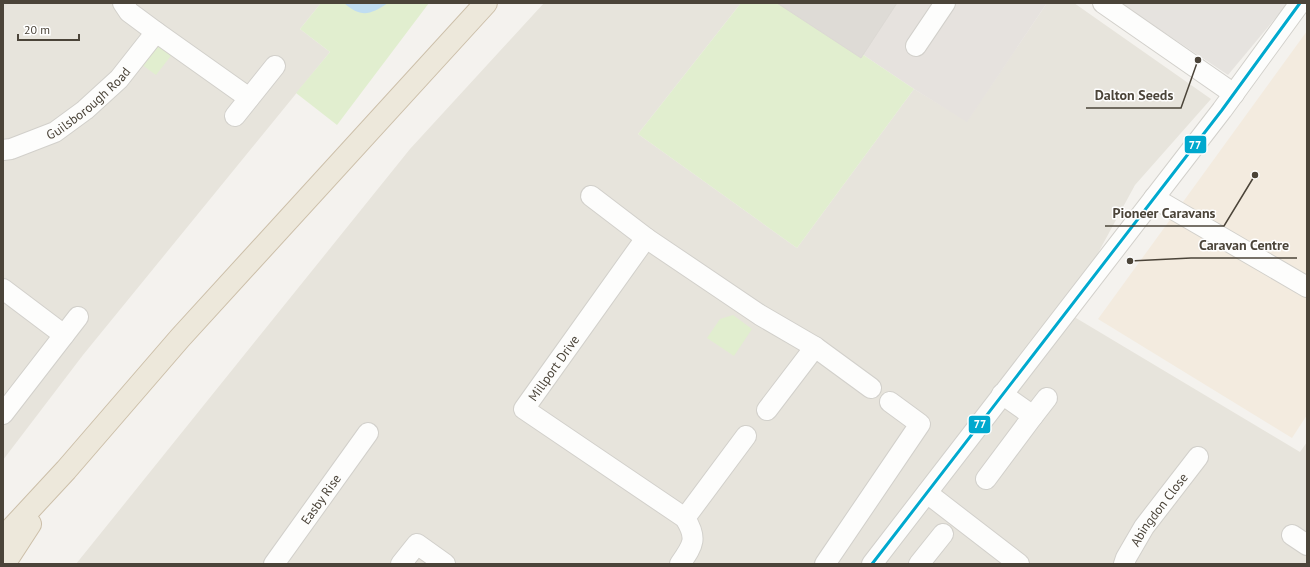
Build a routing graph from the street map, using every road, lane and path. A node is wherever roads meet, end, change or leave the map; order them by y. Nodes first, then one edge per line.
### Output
1 (123, 3) edge
2 (486, 3) edge
3 (945, 3) edge
4 (1103, 3) edge
5 (1300, 3) edge
6 (156, 32) junction
7 (916, 46) dead end
8 (270, 72) dead end
9 (1234, 94) junction
10 (249, 98) junction
11 (235, 116) dead end
12 (3, 150) edge
13 (591, 196) dead end
14 (1154, 198) junction
15 (646, 238) junction
16 (1307, 287) edge
17 (3, 289) edge
18 (78, 317) dead end
19 (64, 335) junction
20 (815, 347) junction
21 (871, 388) dead end
22 (1002, 394) junction
23 (1047, 398) dead end
24 (890, 402) dead end
25 (768, 410) dead end
26 (3, 414) edge
27 (1033, 416) junction
28 (368, 433) dead end
29 (746, 436) dead end
30 (1198, 457) dead end
31 (66, 470) junction
32 (986, 480) dead end
33 (927, 493) junction
34 (684, 518) junction
35 (943, 534) dead end
36 (3, 538) edge
37 (4, 564) edge
38 (274, 564) edge
39 (402, 564) edge
40 (445, 564) edge
41 (680, 564) edge
42 (825, 564) edge
43 (872, 564) edge
44 (919, 564) edge
45 (1019, 564) edge
46 (1124, 564) edge

1 - 6 street
2 - 31 highway
3 - 7 street
4 - 9 street
5 - 9 street
6 - 10 street
6 - 12 street, Guilsborough Road
8 - 10 street
9 - 14 street
10 - 11 street
13 - 15 street
14 - 16 street
14 - 22 street
15 - 20 street
15 - 34 street, Millport Drive
17 - 19 street
18 - 19 street
19 - 26 street
20 - 21 street
20 - 25 street
22 - 27 street
22 - 33 street
23 - 27 street
24 - 42 street
27 - 32 street
28 - 38 street, Easby Rise
29 - 34 street
30 - 46 street, Abingdon Close
31 - 36 highway
31 - 37 highway
33 - 43 street
33 - 45 street
34 - 41 street, Millport Drive
35 - 44 street
39 - 40 street

